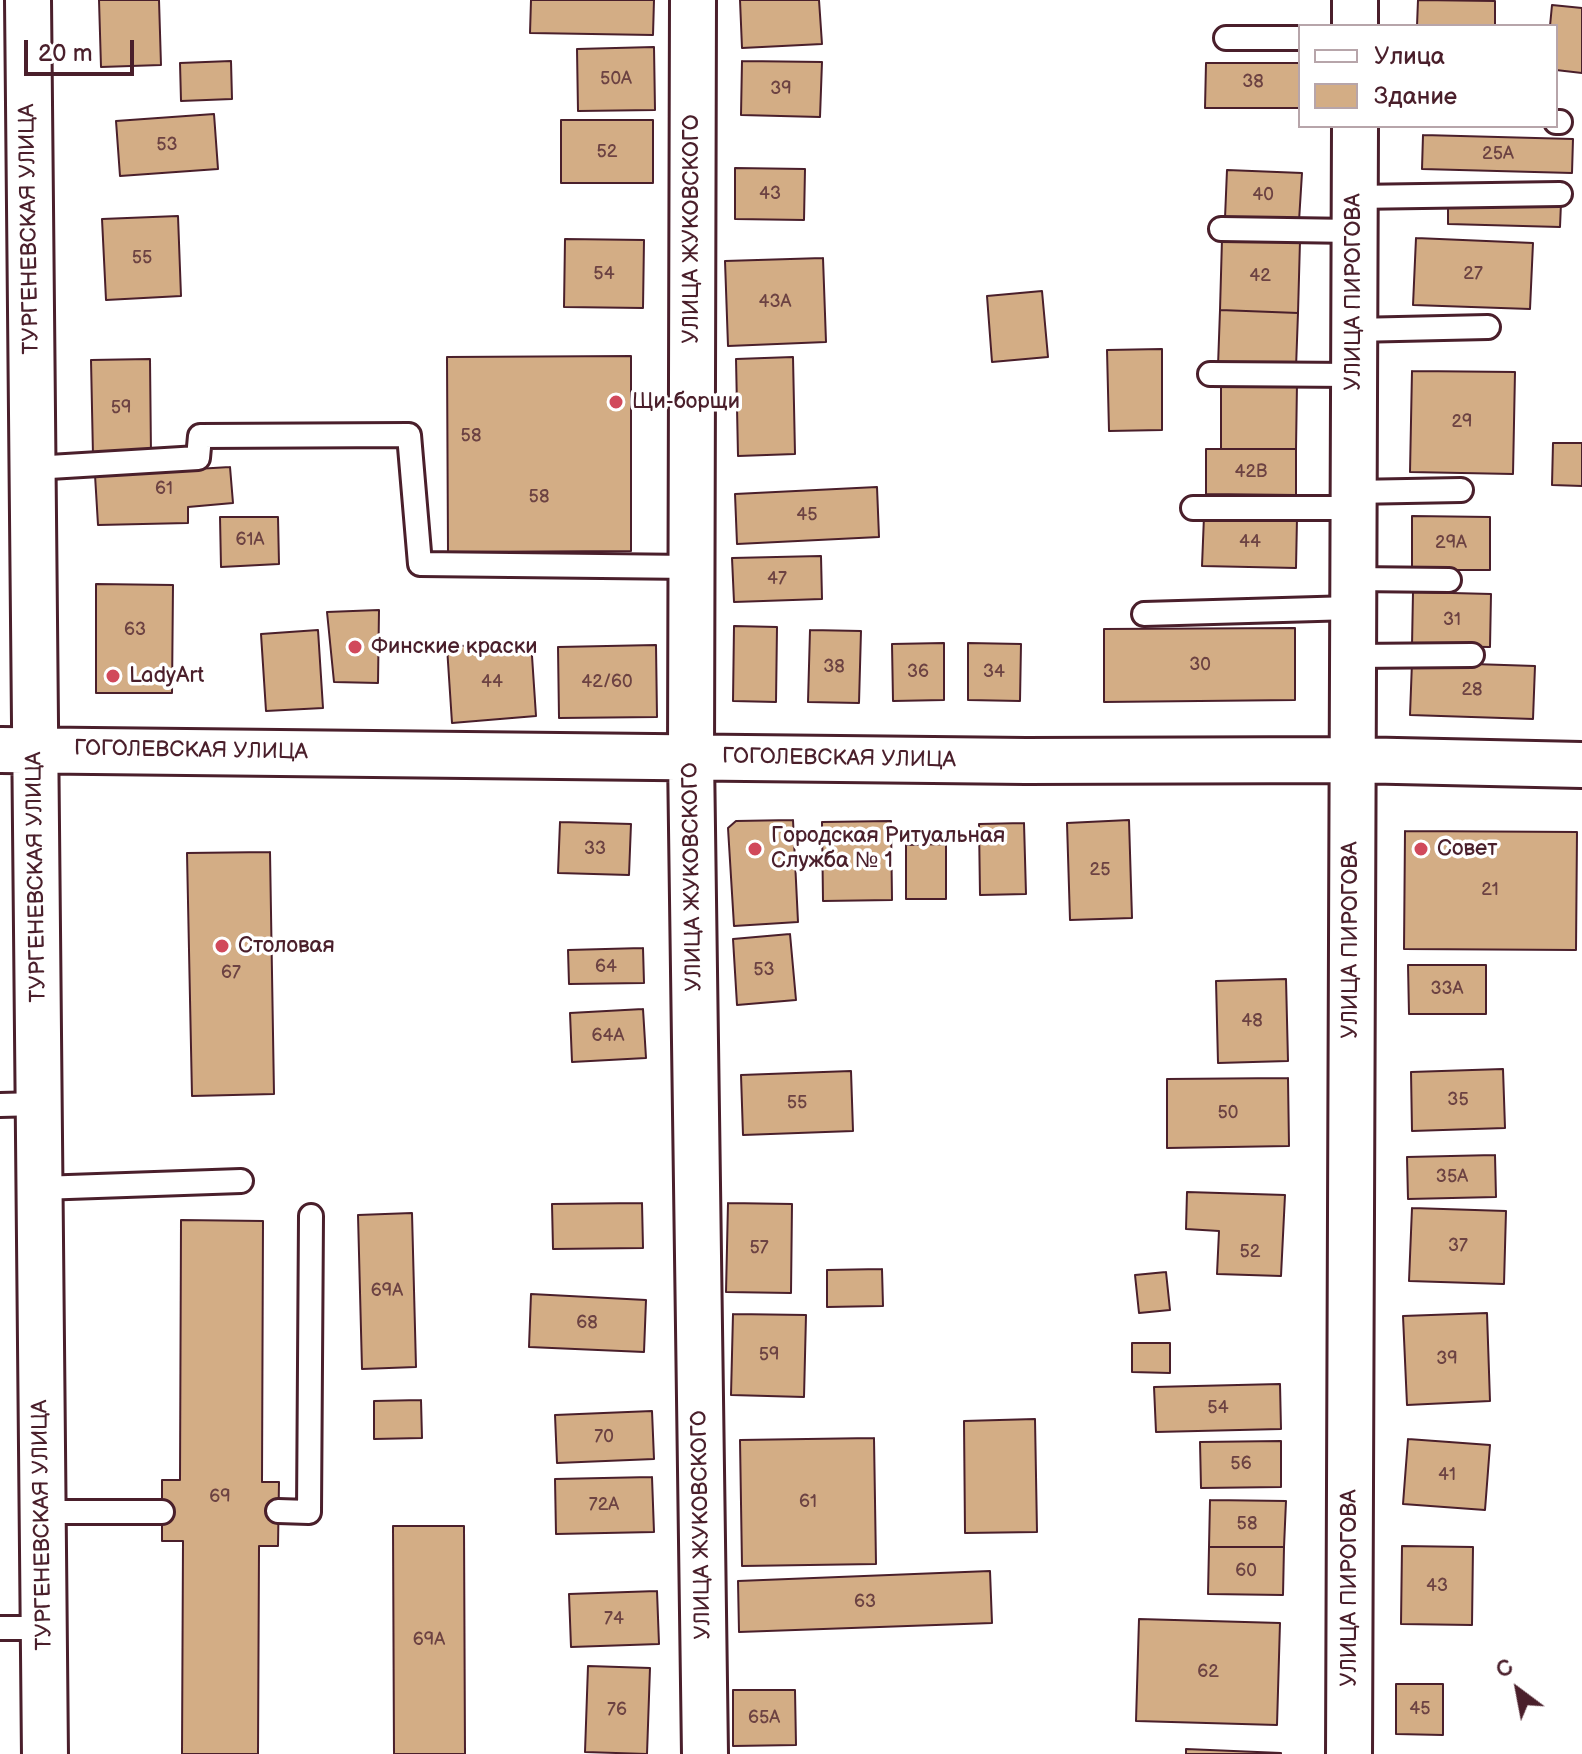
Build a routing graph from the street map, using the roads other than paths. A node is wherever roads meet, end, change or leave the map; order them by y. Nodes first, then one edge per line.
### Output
1 (28, 0) edge
2 (693, 0) edge
3 (1355, 0) edge
4 (1355, 24) edge
5 (1226, 38) dead end
6 (1298, 38) edge
7 (1355, 128) edge
8 (1560, 194) dead end
9 (1354, 214) junction
10 (1221, 229) dead end
11 (1488, 327) dead end
12 (1354, 330) junction
13 (1210, 374) dead end
14 (1354, 375) junction
15 (33, 468) junction
16 (1461, 490) dead end
17 (1353, 500) junction
18 (1193, 508) dead end
19 (692, 567) junction
20 (1449, 580) dead end
21 (1353, 593) junction
22 (1144, 614) dead end
23 (1472, 655) dead end
24 (1352, 656) junction
25 (18, 750) edge
26 (691, 757) junction
27 (1351, 760) junction
28 (1582, 765) edge
29 (20, 1104) edge
30 (241, 1181) dead end
31 (40, 1188) junction
32 (311, 1216) dead end
33 (278, 1511) dead end
34 (42, 1512) junction
35 (162, 1512) dead end
36 (0, 1628) edge
37 (44, 1628) junction
38 (45, 1754) edge
39 (705, 1754) edge
40 (1349, 1754) edge

1 - 15 street, ТУРГЕНЕВСКАЯ УЛИЦА
2 - 19 street, УЛИЦА ЖУКОВСКОГО
3 - 4 street
5 - 6 lane
7 - 9 street, УЛИЦА ПИРОГОВА
8 - 9 lane
9 - 10 lane
9 - 12 street, УЛИЦА ПИРОГОВА
11 - 12 lane
12 - 14 street, УЛИЦА ПИРОГОВА
13 - 14 lane
14 - 17 street, УЛИЦА ПИРОГОВА
15 - 19 lane
15 - 25 street, ТУРГЕНЕВСКАЯ УЛИЦА
16 - 17 lane
17 - 18 lane
17 - 21 street, УЛИЦА ПИРОГОВА
19 - 26 street, УЛИЦА ЖУКОВСКОГО
20 - 21 lane
21 - 22 lane
21 - 24 street, УЛИЦА ПИРОГОВА
23 - 24 lane
24 - 27 street, УЛИЦА ПИРОГОВА
25 - 26 street, ГОГОЛЕВСКАЯ УЛИЦА
25 - 29 street, ТУРГЕНЕВСКАЯ УЛИЦА
26 - 27 street, ГОГОЛЕВСКАЯ УЛИЦА
26 - 39 street, УЛИЦА ЖУКОВСКОГО
27 - 28 street, ГОГОЛЕВСКАЯ УЛИЦА
27 - 40 street, УЛИЦА ПИРОГОВА
29 - 31 street, ТУРГЕНЕВСКАЯ УЛИЦА
30 - 31 lane
31 - 34 street, ТУРГЕНЕВСКАЯ УЛИЦА
32 - 33 lane
34 - 35 lane
34 - 37 street, ТУРГЕНЕВСКАЯ УЛИЦА
36 - 37 lane
37 - 38 street, ТУРГЕНЕВСКАЯ УЛИЦА

